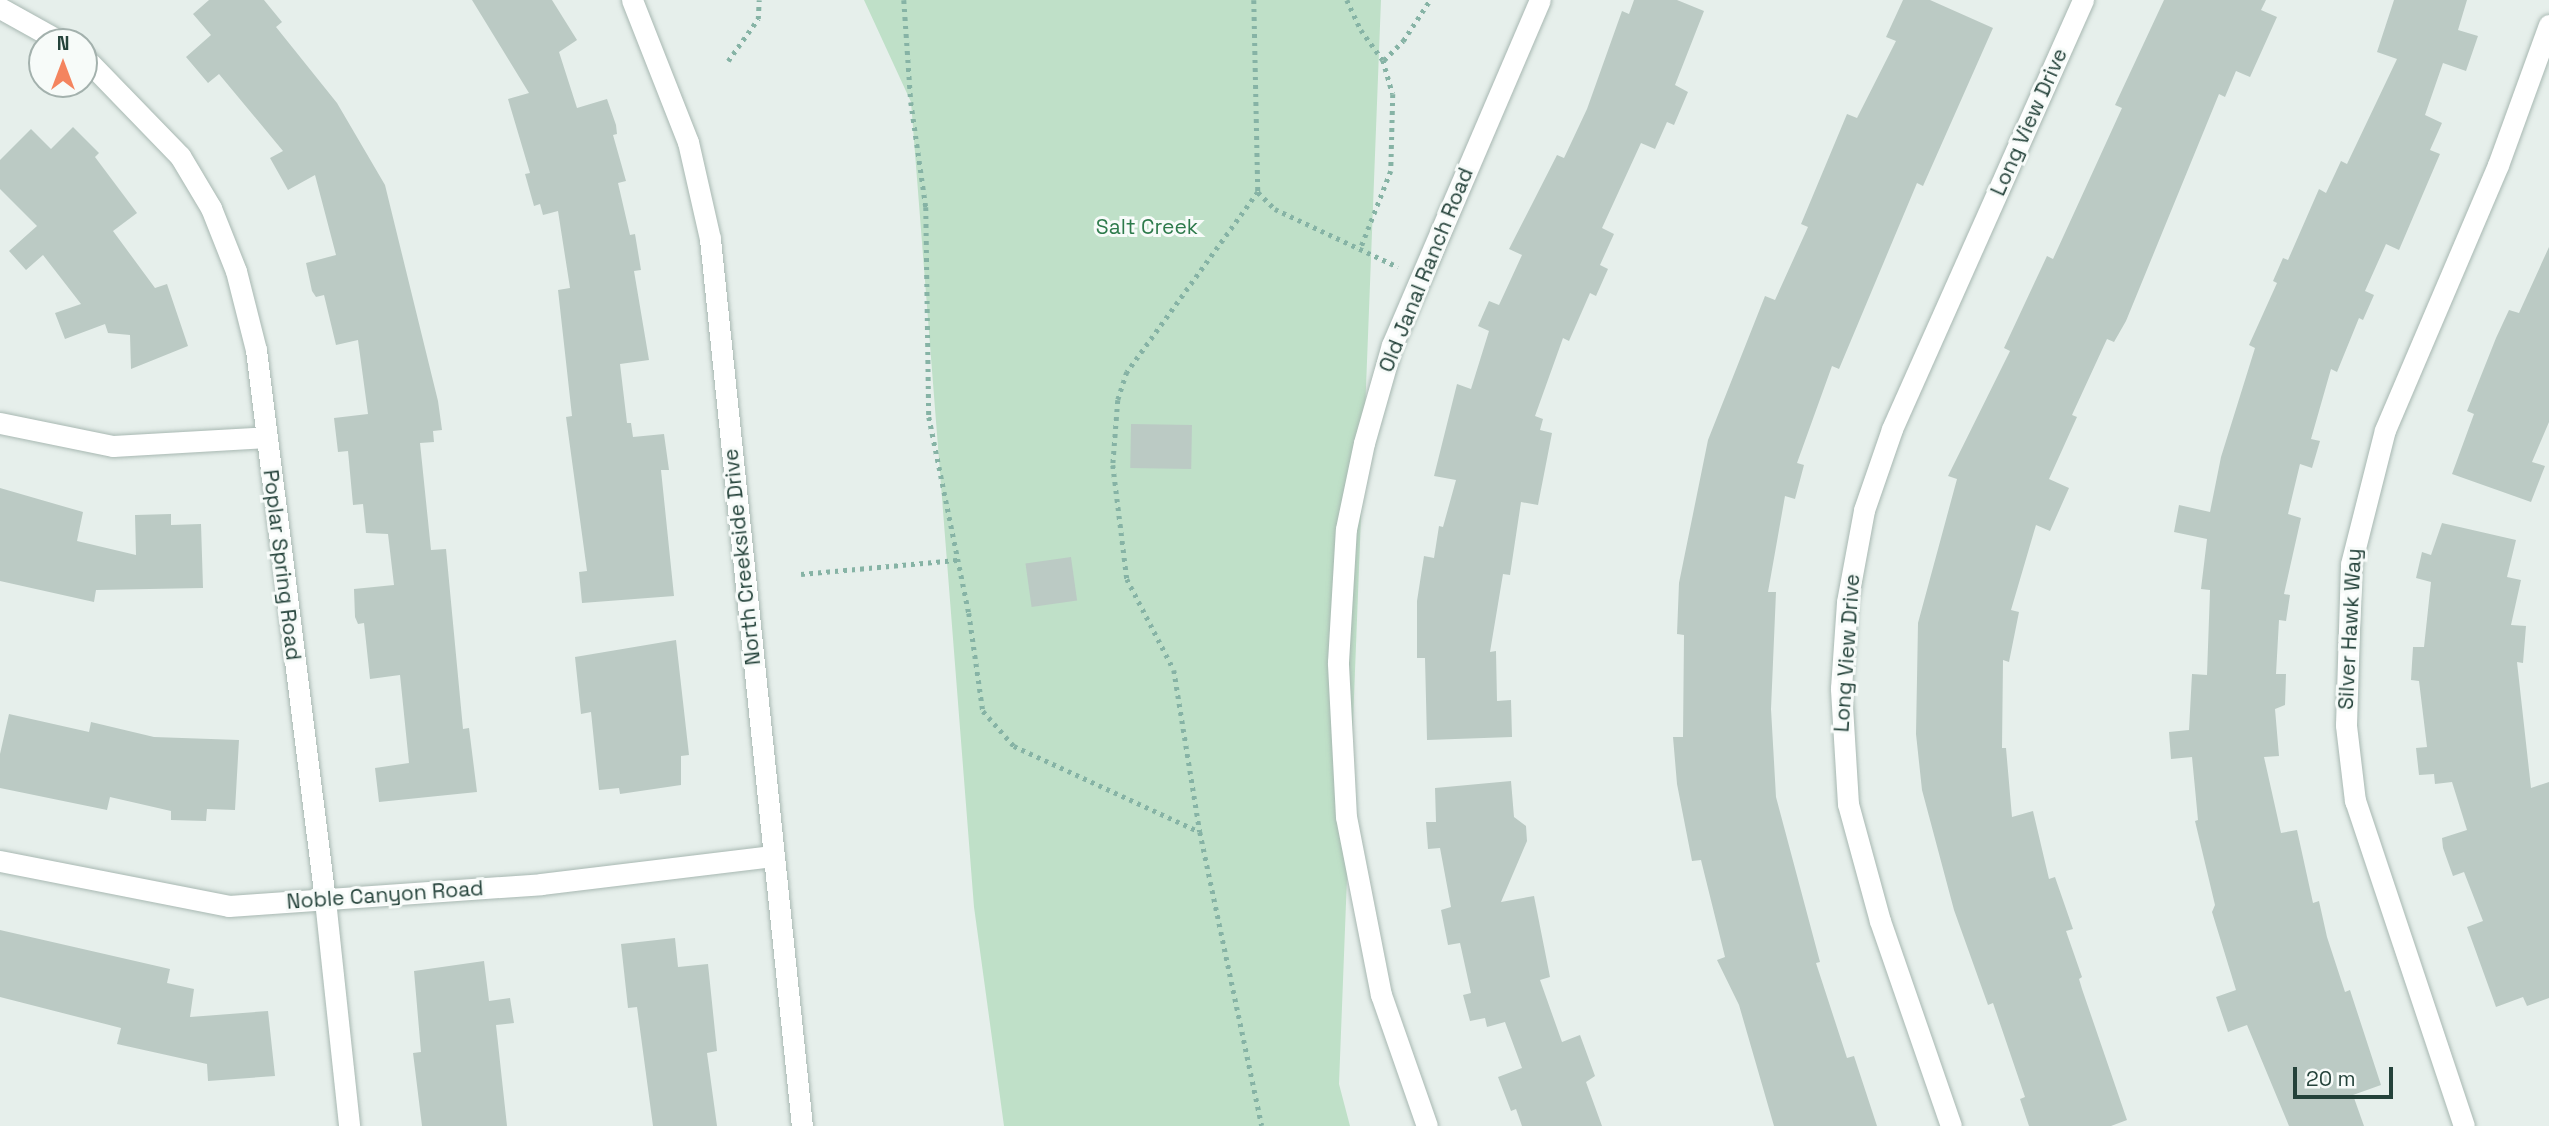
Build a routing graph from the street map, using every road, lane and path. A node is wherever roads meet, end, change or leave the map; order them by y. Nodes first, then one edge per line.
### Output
1 (632, 0) edge
2 (759, 0) edge
3 (904, 0) edge
4 (1254, 0) edge
5 (1347, 0) edge
6 (1430, 0) edge
7 (1540, 0) edge
8 (2083, 0) edge
9 (0, 8) edge
10 (2549, 25) edge
11 (36, 28) edge
12 (1383, 60) junction
13 (728, 61) dead end
14 (98, 70) edge
15 (1258, 192) junction
16 (1360, 250) junction
17 (1419, 276) junction
18 (0, 423) edge
19 (267, 437) junction
20 (959, 560) junction
21 (801, 574) dead end
22 (1200, 832) junction
23 (772, 856) junction
24 (0, 862) edge
25 (326, 900) junction
26 (349, 1126) edge
27 (802, 1126) edge
28 (1262, 1126) edge
29 (1427, 1126) edge
30 (1951, 1126) edge
31 (2464, 1126) edge

1 - 23 street, North Creekside Drive
2 - 13 path
3 - 20 path
4 - 15 path
5 - 12 path
6 - 12 path
7 - 17 street, Old Janal Ranch Road
8 - 30 street, Long View Drive
9 - 11 street
10 - 31 street, Silver Hawk Way
12 - 16 path
14 - 19 street, Poplar Spring Road
15 - 16 path
15 - 22 path
16 - 17 path
17 - 29 street, Old Janal Ranch Road
18 - 19 street
19 - 25 street, Poplar Spring Road
20 - 21 path
20 - 22 path
22 - 28 path
23 - 25 street, Noble Canyon Road
23 - 27 street, North Creekside Drive
24 - 25 street, Noble Canyon Road
25 - 26 street, Poplar Spring Road

